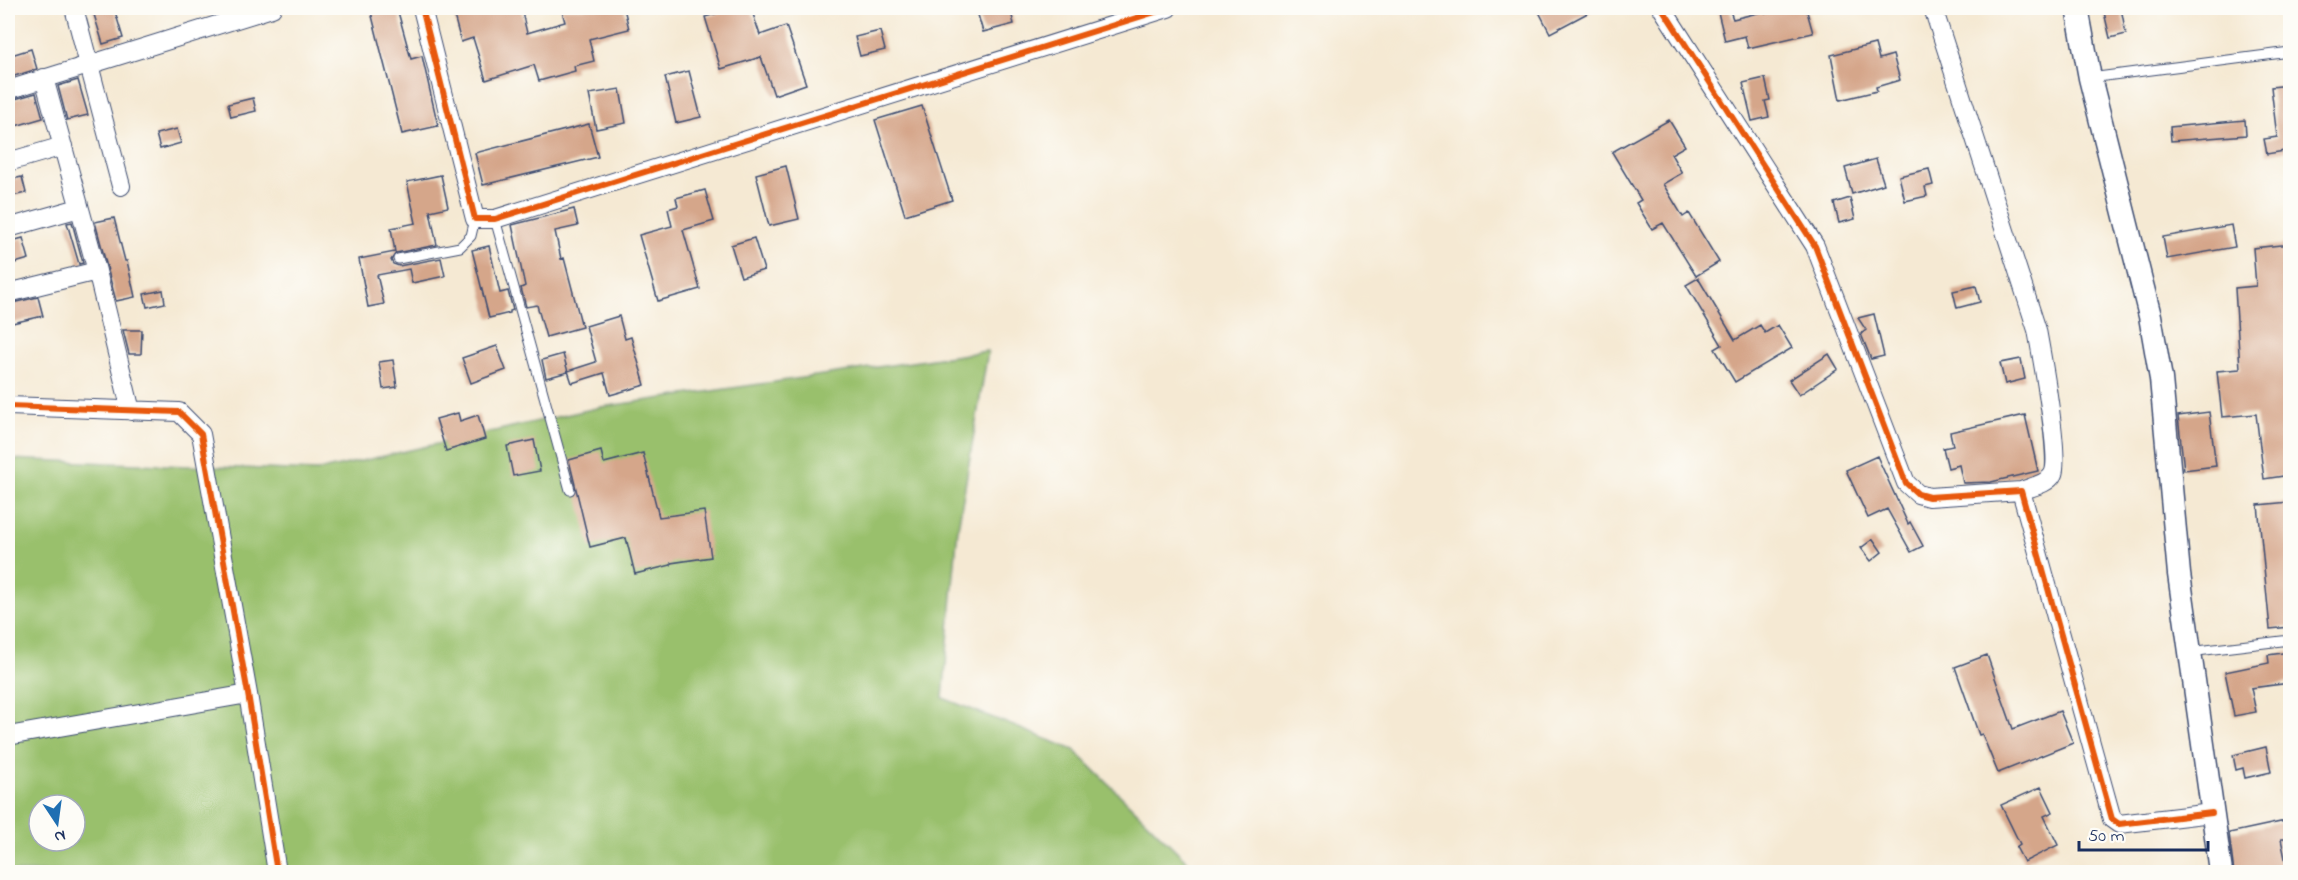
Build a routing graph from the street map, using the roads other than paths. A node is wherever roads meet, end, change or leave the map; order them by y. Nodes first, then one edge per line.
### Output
1 (74, 8) edge
2 (272, 8) edge
3 (422, 8) edge
4 (1168, 8) edge
5 (1662, 8) edge
6 (1933, 8) edge
7 (2077, 8) edge
8 (2290, 52) edge
9 (90, 63) junction
10 (44, 78) junction
11 (2090, 78) junction
12 (8, 90) edge
13 (63, 146) junction
14 (8, 162) edge
15 (121, 186) dead end
16 (79, 208) junction
17 (475, 219) junction
18 (495, 219) junction
19 (8, 228) edge
20 (398, 259) dead end
21 (97, 271) junction
22 (8, 293) edge
23 (8, 406) edge
24 (131, 411) junction
25 (570, 490) dead end
26 (2021, 490) junction
27 (2290, 640) edge
28 (2189, 652) junction
29 (248, 694) junction
30 (8, 736) edge
31 (2212, 813) junction
32 (277, 873) edge
33 (2221, 873) edge

1 - 9 street
2 - 9 street
3 - 17 street
4 - 18 street
5 - 26 street
6 - 26 street
7 - 11 street
8 - 11 lane
9 - 10 street
9 - 15 street
10 - 12 street
10 - 13 street
11 - 28 street
13 - 14 street
13 - 16 street
16 - 19 street
16 - 21 street
17 - 18 street
17 - 20 lane
18 - 25 lane
21 - 22 street
21 - 24 street
23 - 24 street
24 - 29 street
26 - 31 street
27 - 28 lane
28 - 31 street
29 - 30 street
29 - 32 street
31 - 33 street

